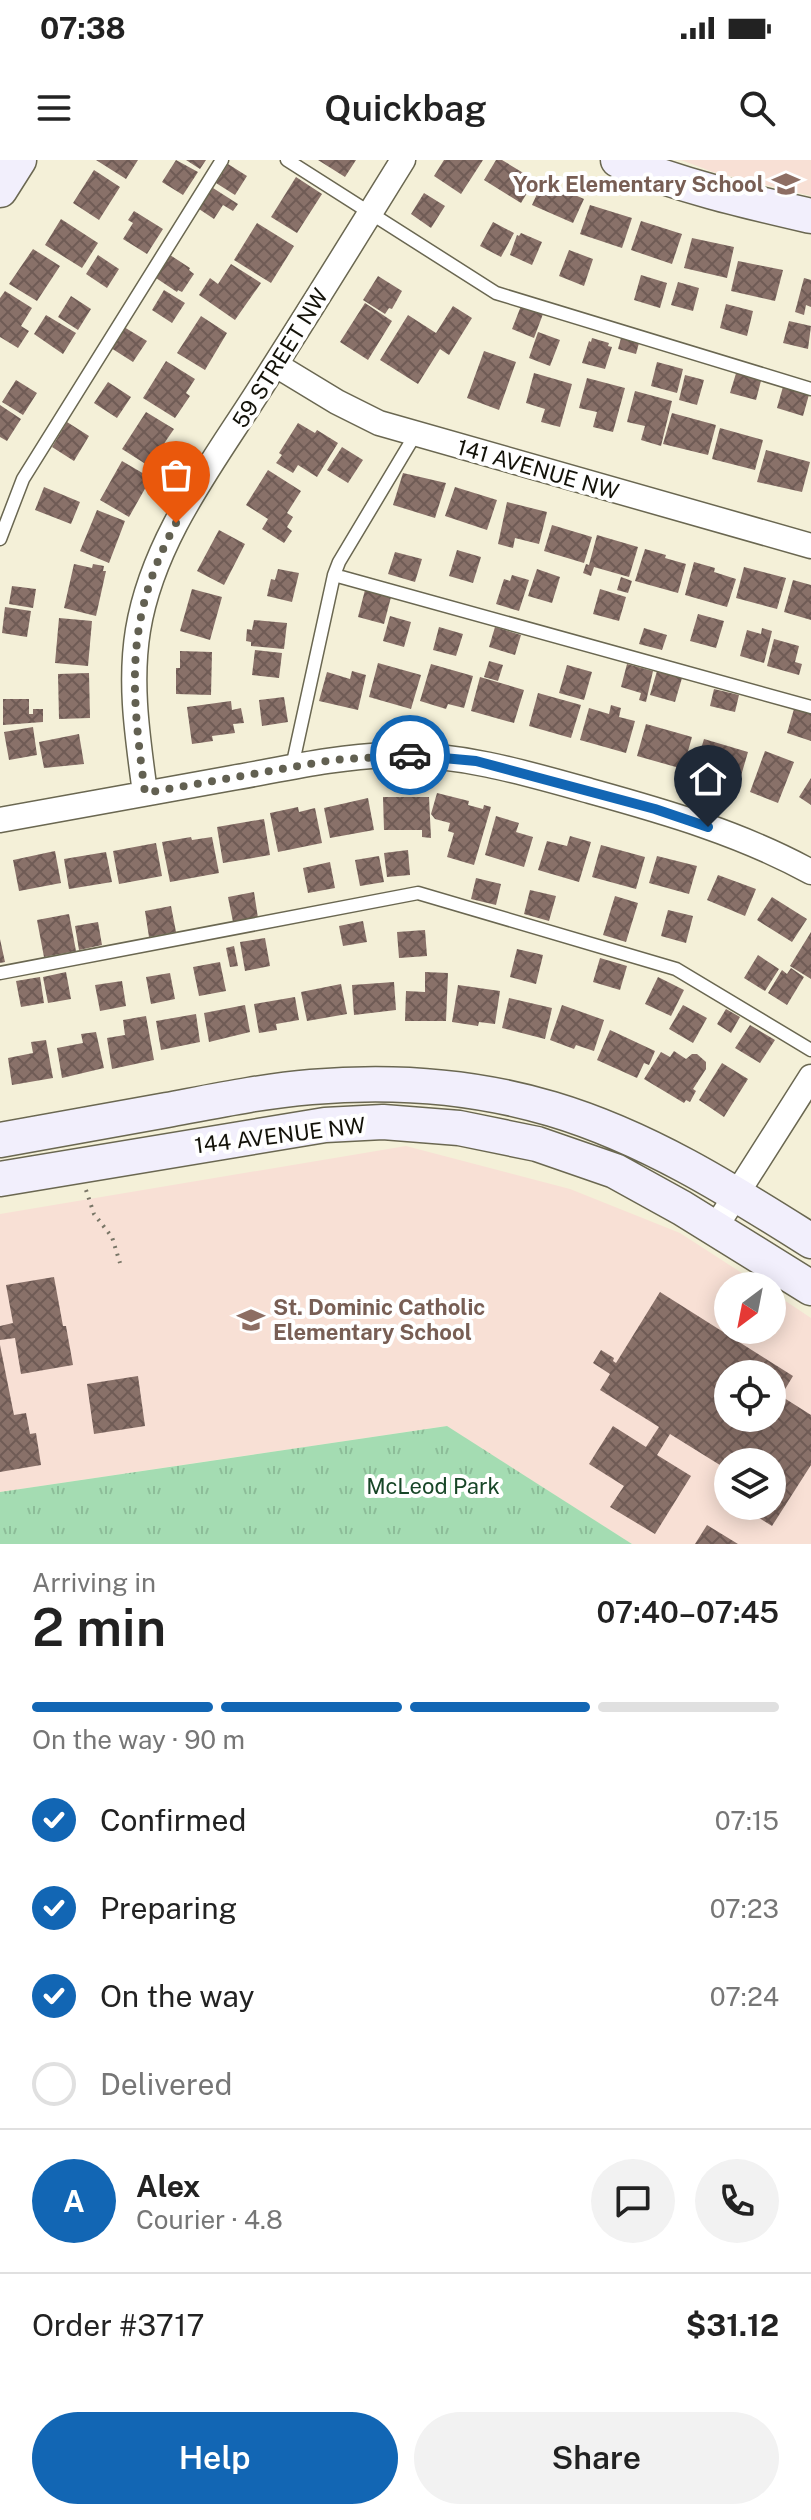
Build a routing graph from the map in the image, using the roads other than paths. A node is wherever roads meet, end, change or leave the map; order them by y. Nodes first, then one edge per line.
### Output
1 (222, 160) edge
2 (287, 160) edge
3 (403, 160) edge
4 (618, 160) edge
5 (370, 213) junction
6 (811, 216) edge
7 (276, 365) junction
8 (811, 389) edge
9 (415, 435) junction
10 (0, 539) edge
11 (811, 546) edge
12 (334, 575) junction
13 (811, 707) edge
14 (292, 767) junction
15 (145, 793) junction
16 (0, 820) edge
17 (811, 872) edge
18 (0, 973) edge
19 (811, 1050) edge
20 (811, 1077) edge
21 (0, 1140) edge
22 (0, 1179) edge
23 (736, 1194) junction
24 (715, 1228) junction
25 (811, 1241) edge
26 (811, 1288) edge

1 - 10 lane
2 - 5 lane
3 - 5 street, 59 STREET NW
4 - 6 street
5 - 7 street, 59 STREET NW
5 - 8 lane
7 - 9 street, 141 AVENUE NW
7 - 15 street, 59 STREET NW
9 - 11 street, 141 AVENUE NW
9 - 12 lane
12 - 13 lane
12 - 14 lane
14 - 15 street
14 - 17 street
15 - 16 street
18 - 19 lane
20 - 23 street
21 - 23 street, 144 AVENUE NW
22 - 24 street, 144 AVENUE NW
23 - 24 street
23 - 25 street, 144 AVENUE NW
24 - 26 street, 144 AVENUE NW

